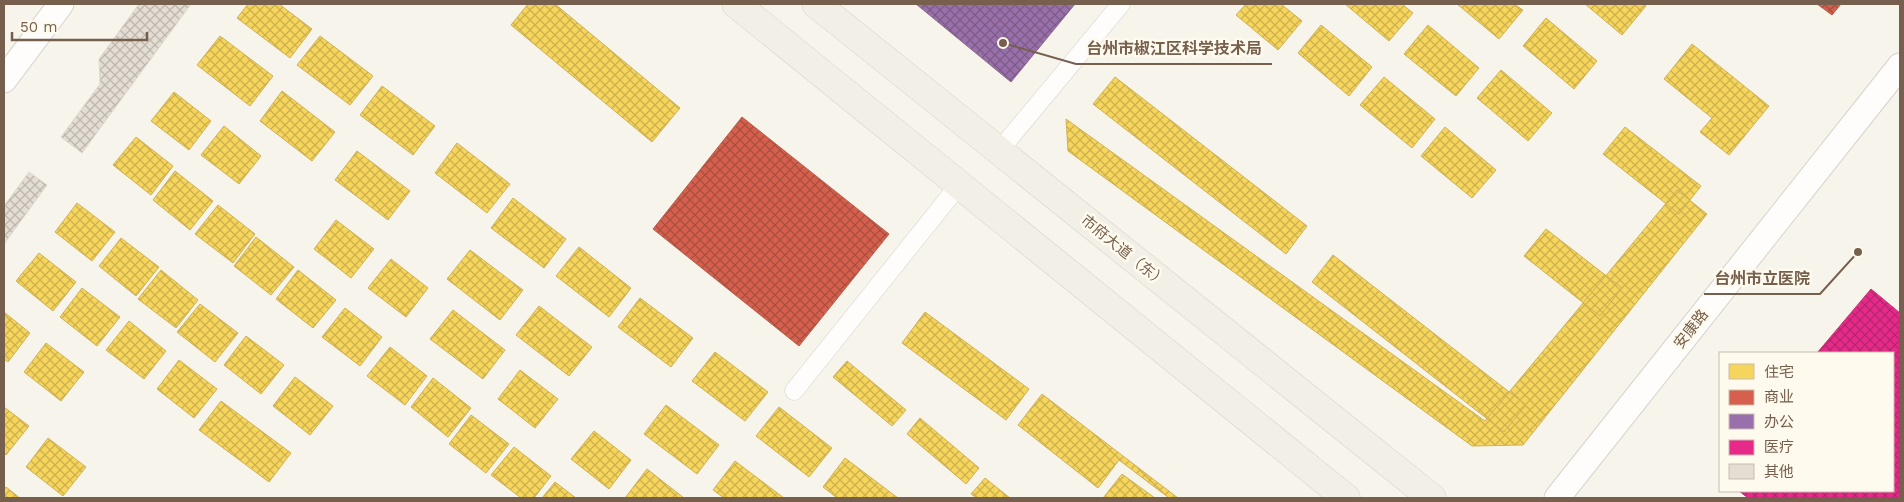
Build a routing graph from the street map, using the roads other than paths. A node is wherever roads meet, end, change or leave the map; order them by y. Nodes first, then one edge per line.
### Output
1 (61, 4) edge
2 (736, 4) edge
3 (816, 4) edge
4 (1121, 4) edge
5 (1900, 66) edge
6 (4, 80) edge
7 (999, 151) junction
8 (959, 185) junction
9 (794, 391) dead end
10 (1346, 498) edge
11 (1432, 498) edge
12 (1557, 498) edge

1 - 6 street
2 - 8 main road
3 - 7 main road, 市府大道（东）
4 - 7 street
5 - 12 street, 安康路
7 - 11 main road, 市府大道（东）
8 - 9 street
8 - 10 main road

